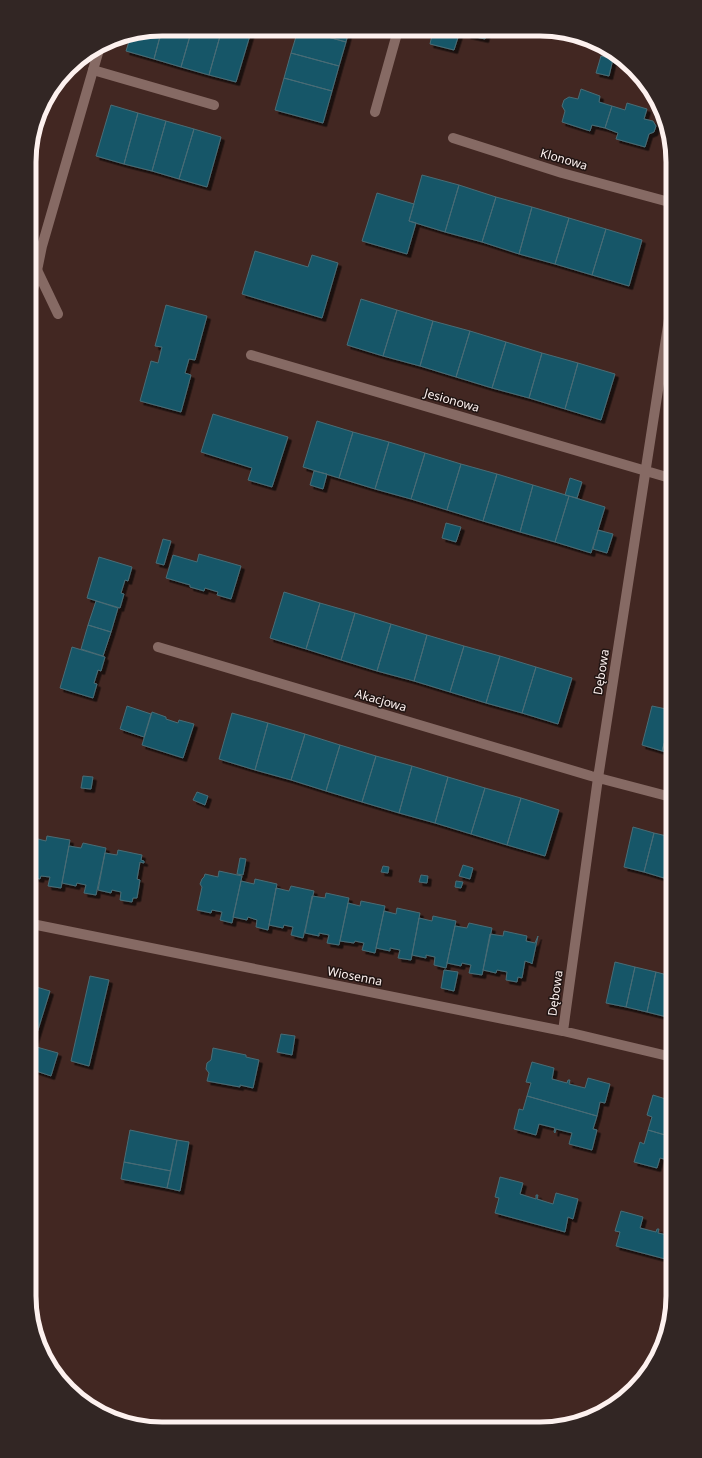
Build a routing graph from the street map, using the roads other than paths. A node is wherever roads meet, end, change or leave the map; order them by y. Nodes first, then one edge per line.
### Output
1 (396, 36) edge
2 (98, 54) edge
3 (93, 70) junction
4 (214, 105) dead end
5 (375, 112) dead end
6 (453, 138) dead end
7 (666, 201) edge
8 (37, 270) junction
9 (36, 275) edge
10 (58, 314) dead end
11 (666, 338) edge
12 (252, 355) dead end
13 (646, 471) junction
14 (666, 477) edge
15 (158, 647) dead end
16 (598, 778) junction
17 (666, 796) edge
18 (36, 925) edge
19 (563, 1031) junction
20 (666, 1056) edge

1 - 5 street
2 - 3 street
3 - 4 street
3 - 8 street
6 - 7 street, Klonowa
8 - 9 street
8 - 10 street
11 - 13 street, Dębowa
12 - 13 street, Jesionowa
13 - 14 street, Jesionowa
13 - 16 street, Dębowa
15 - 16 street, Akacjowa
16 - 17 street, Akacjowa
16 - 19 street, Dębowa
18 - 19 street, Wiosenna
19 - 20 street, Wiosenna

